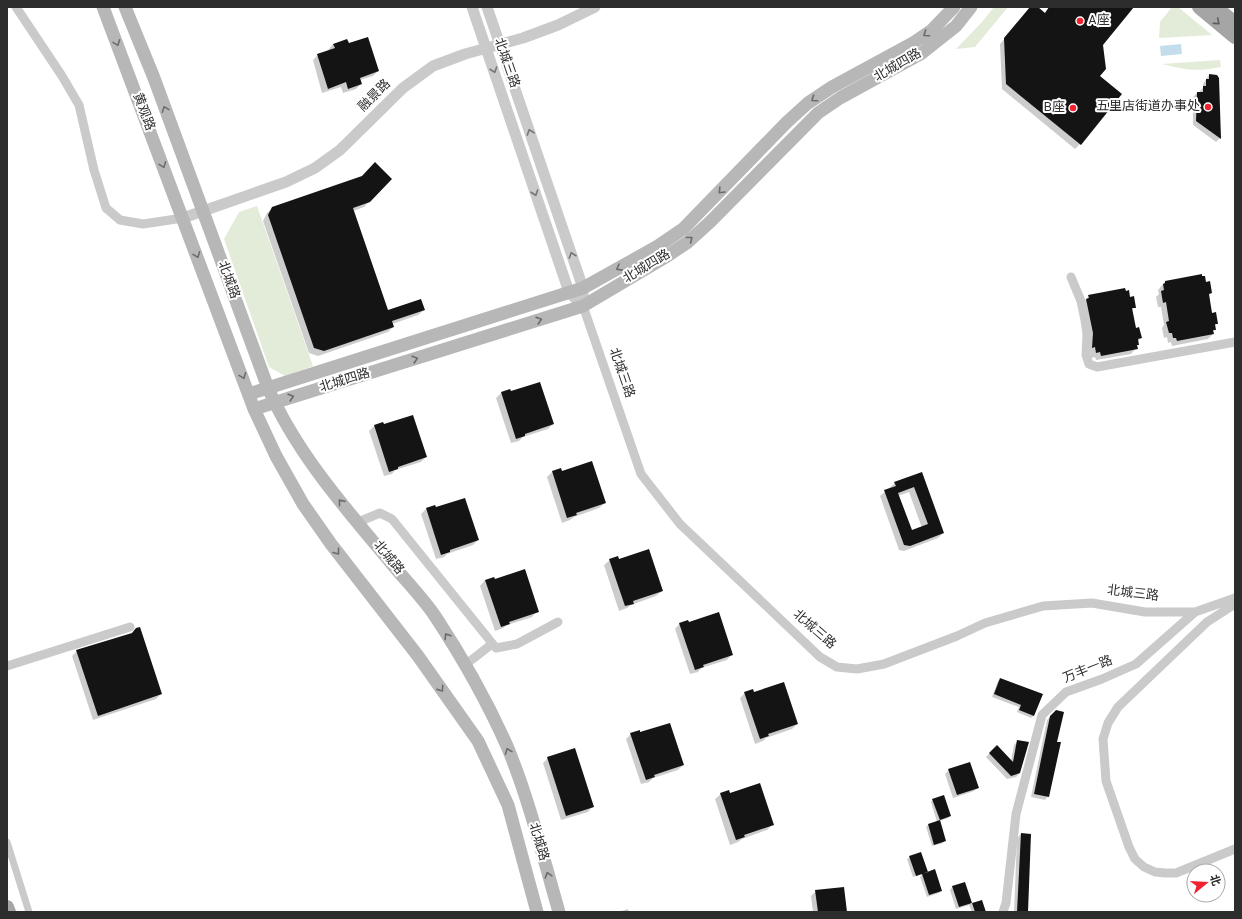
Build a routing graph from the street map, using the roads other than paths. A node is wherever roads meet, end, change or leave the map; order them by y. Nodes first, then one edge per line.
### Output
1 (16, 7) edge
2 (103, 7) edge
3 (125, 7) edge
4 (472, 7) edge
5 (487, 7) edge
6 (595, 7) edge
7 (954, 7) edge
8 (972, 7) edge
9 (1199, 7) edge
10 (1216, 7) edge
11 (1235, 23) edge
12 (1235, 37) edge
13 (500, 44) junction
14 (486, 48) junction
15 (203, 211) junction
16 (183, 218) junction
17 (1071, 277) dead end
18 (583, 288) junction
19 (569, 292) junction
20 (582, 306) junction
21 (1235, 342) edge
22 (268, 388) junction
23 (249, 394) junction
24 (275, 403) junction
25 (254, 409) junction
26 (358, 522) junction
27 (1235, 598) edge
28 (1235, 604) edge
29 (1195, 612) junction
30 (558, 622) dead end
31 (130, 627) dead end
32 (492, 644) junction
33 (465, 665) junction
34 (7, 666) edge
35 (7, 842) edge
36 (1235, 849) edge
37 (7, 907) edge
38 (9, 912) edge
39 (29, 912) edge
40 (537, 912) edge
41 (559, 912) edge
42 (1003, 912) edge

1 - 16 street
2 -> 16 main road, 黄观路
15 -> 3 main road, 黄观路
4 - 14 street, 北城三路
5 - 13 street, 北城三路
6 - 13 street, 融景路
7 -> 18 main road, 北城四路
20 -> 8 main road, 北城四路
9 -> 12 main road
10 - 11 main road
13 - 14 street, 融景路
18 -> 13 street, 北城三路
14 - 15 street, 融景路
14 -> 19 street, 北城三路
15 - 16 street, 融景路
15 - 22 main road, 北城路
16 -> 23 main road, 北城路
17 - 21 street
18 - 19 main road, 北城四路
18 - 20 street, 北城三路
19 - 20 street, 北城三路
19 - 22 main road, 北城四路
24 -> 20 main road, 北城四路
20 - 29 street, 北城三路
22 - 23 main road, 北城四路
22 - 24 main road, 北城路
23 - 25 main road, 北城路
24 - 25 main road, 北城四路
26 -> 24 main road, 北城路
25 -> 40 main road, 北城路
26 - 32 street
33 -> 26 main road, 北城路
27 - 29 street, 万丰一路
28 - 36 street
29 - 42 street, 万丰一路
30 - 32 street
31 - 34 street
32 - 33 street
41 -> 33 main road, 北城路
35 - 39 street
37 - 38 main road

